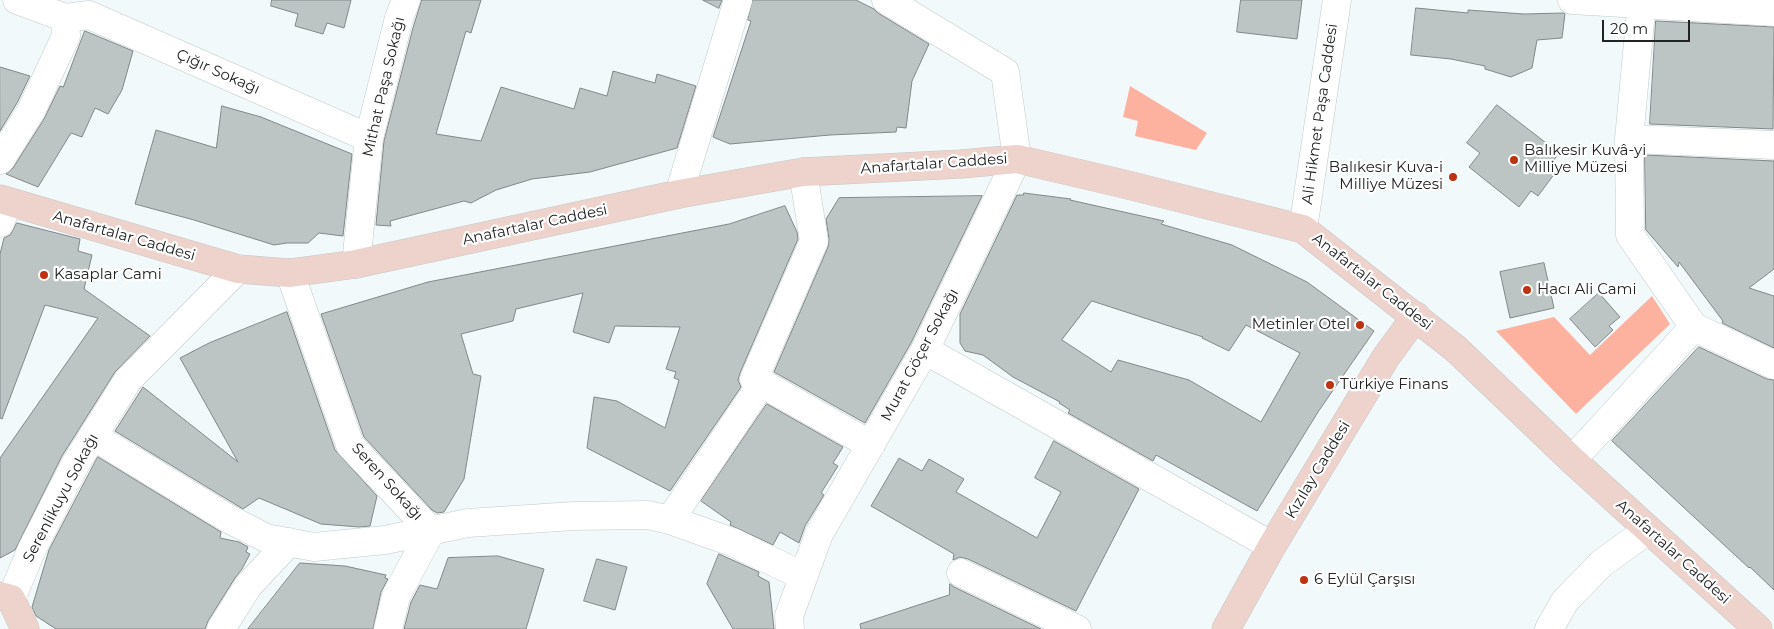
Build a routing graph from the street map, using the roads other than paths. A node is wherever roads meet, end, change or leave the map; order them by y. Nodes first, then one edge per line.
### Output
1 (17, 0) edge
2 (406, 0) edge
3 (738, 0) edge
4 (1337, 0) edge
5 (1572, 0) edge
6 (891, 1) edge
7 (1641, 2) edge
8 (1774, 12) edge
9 (65, 18) junction
10 (369, 138) junction
11 (1629, 138) junction
12 (1774, 145) edge
13 (1018, 159) junction
14 (0, 160) edge
15 (803, 172) junction
16 (679, 194) junction
17 (3, 208) edge
18 (1303, 229) junction
19 (356, 264) junction
20 (238, 269) junction
21 (290, 273) junction
22 (1416, 316) junction
23 (1694, 326) junction
24 (925, 350) junction
25 (1774, 365) edge
26 (762, 383) junction
27 (93, 436) junction
28 (871, 445) junction
29 (1572, 460) junction
30 (670, 520) junction
31 (1648, 530) junction
32 (431, 531) junction
33 (289, 542) junction
34 (1272, 546) junction
35 (962, 573) dead end
36 (803, 576) junction
37 (5, 598) edge
38 (25, 629) edge
39 (221, 629) edge
40 (388, 629) edge
41 (790, 629) edge
42 (1077, 629) edge
43 (1226, 629) edge
44 (1549, 629) edge
45 (1758, 629) edge

1 - 9 street, Çığır Sokağı
2 - 10 street, Mithat Paşa Sokağı
3 - 16 street
4 - 18 street, Ali Hikmet Paşa Caddesi
5 - 7 street
6 - 13 street
7 - 8 street
7 - 11 street
9 - 10 street, Çığır Sokağı
9 - 14 street
10 - 19 street, Mithat Paşa Sokağı
11 - 12 street
11 - 23 street
13 - 15 main road, Anafartalar Caddesi
13 - 18 main road, Anafartalar Caddesi
13 - 24 street, Murat Göçer Sokağı
15 - 16 main road, Anafartalar Caddesi
15 - 26 street
16 - 19 main road, Anafartalar Caddesi
17 - 20 main road, Anafartalar Caddesi
18 - 22 main road, Anafartalar Caddesi
19 - 21 main road, Anafartalar Caddesi
20 - 21 main road, Anafartalar Caddesi
20 - 27 street, Serenlikuyu Sokağı
21 - 32 street, Seren Sokağı
22 - 29 main road, Anafartalar Caddesi
22 - 34 main road, Kızılay Caddesi
23 - 25 street
23 - 29 street
24 - 28 street, Murat Göçer Sokağı
24 - 34 street
26 - 28 street
26 - 30 street
27 - 33 street
27 - 37 street, Serenlikuyu Sokağı
28 - 36 street, Murat Göçer Sokağı
29 - 31 main road, Anafartalar Caddesi
30 - 32 street
30 - 36 street
31 - 44 street
31 - 45 main road, Anafartalar Caddesi
32 - 33 street
32 - 40 street, Seren Sokağı
33 - 39 street
34 - 43 main road, Kızılay Caddesi
35 - 42 street
36 - 41 street, Murat Göçer Sokağı
37 - 38 main road

